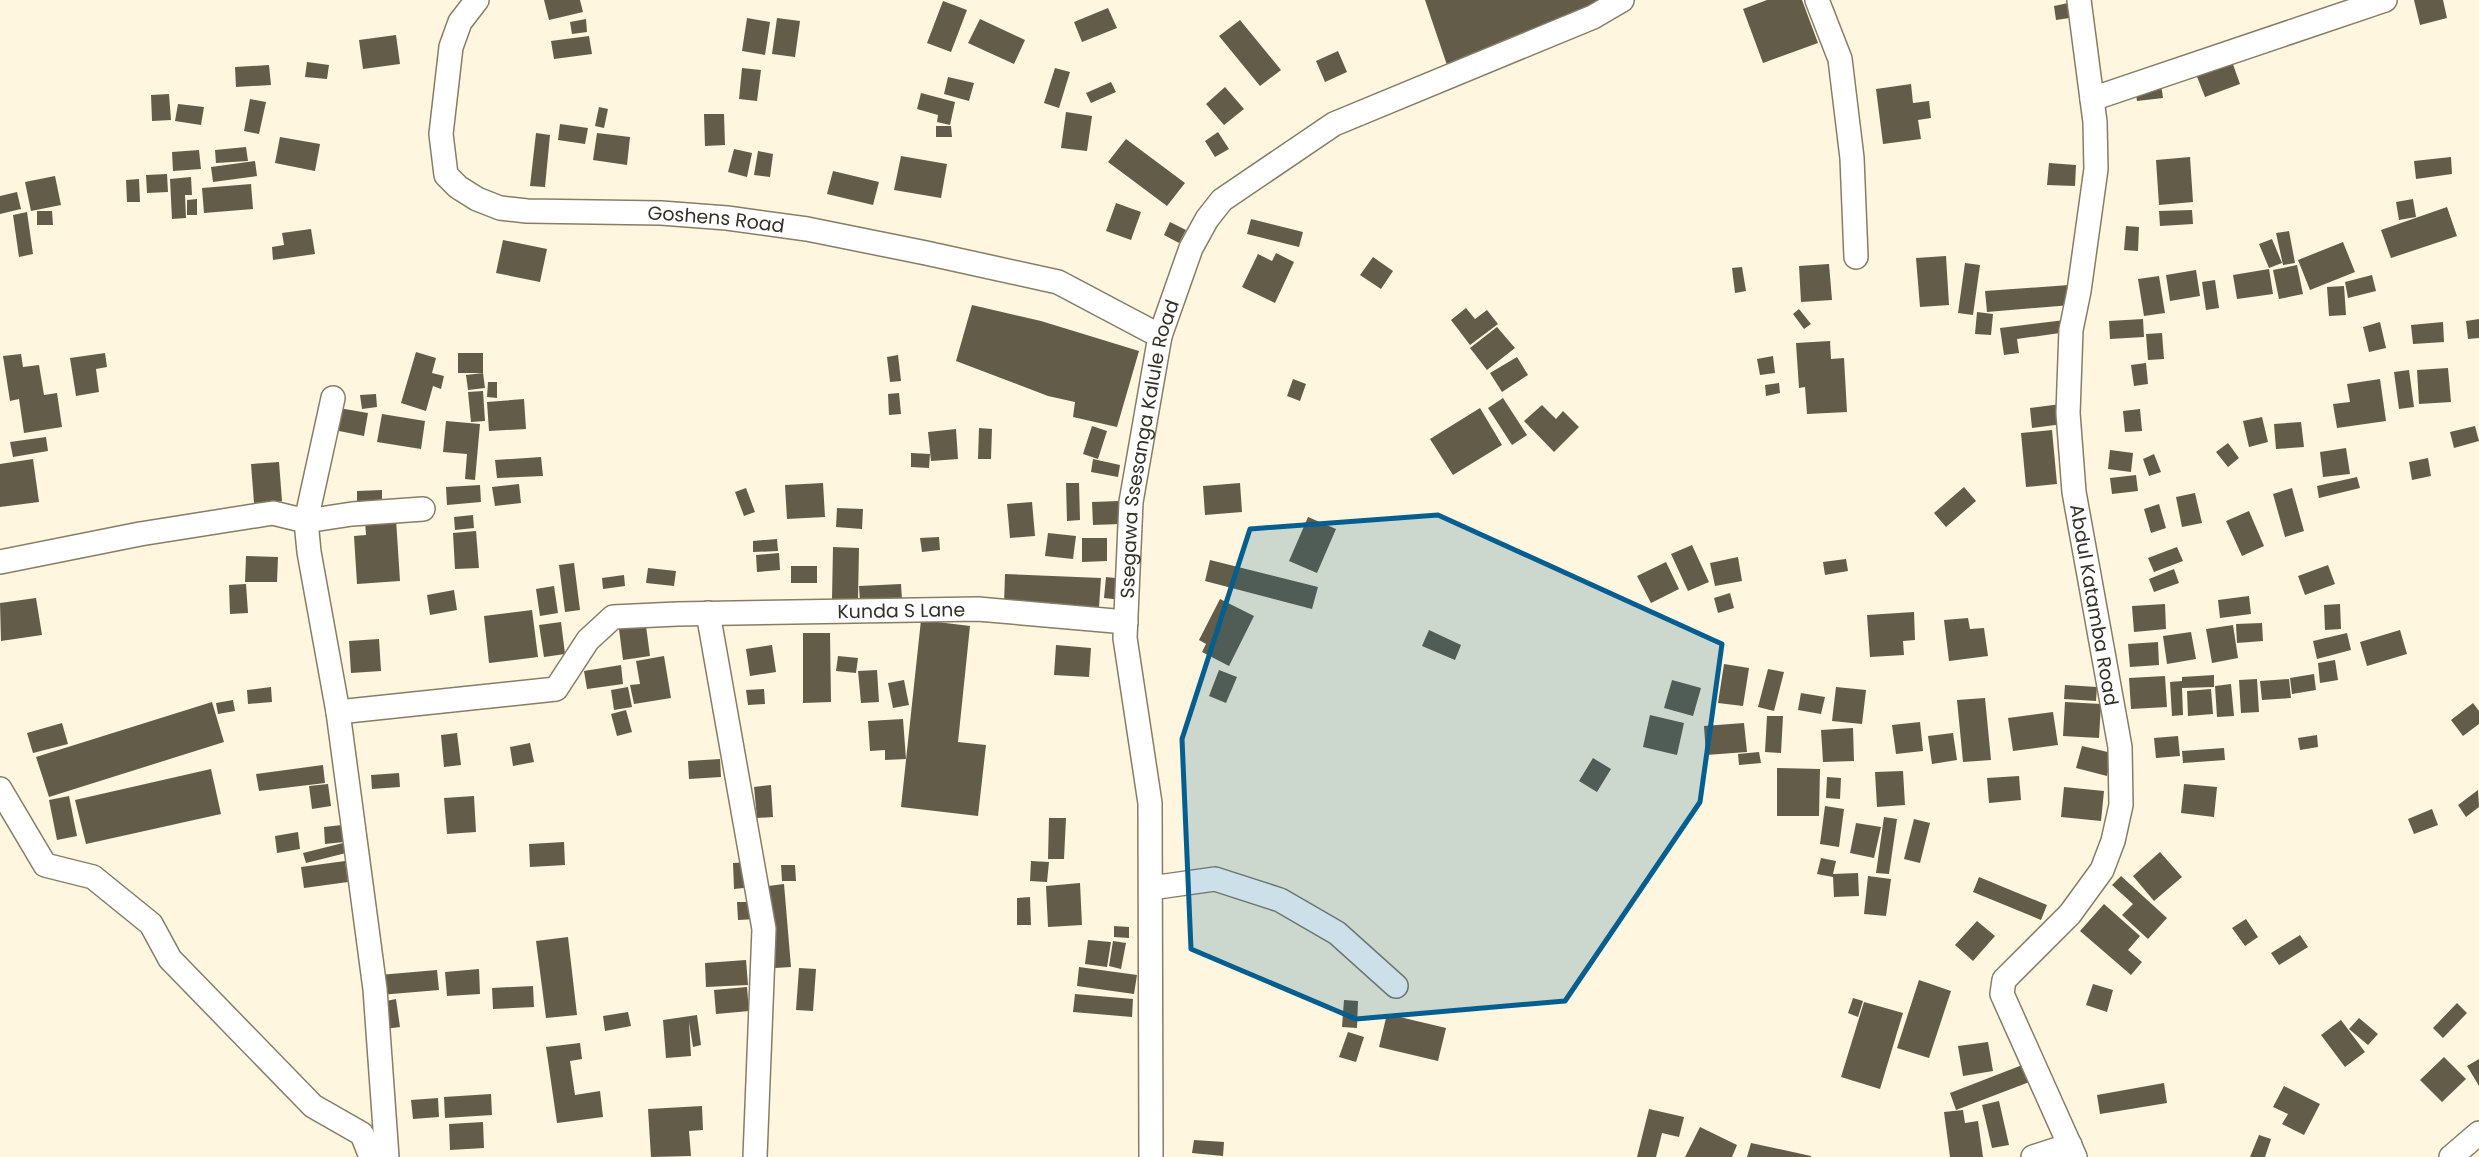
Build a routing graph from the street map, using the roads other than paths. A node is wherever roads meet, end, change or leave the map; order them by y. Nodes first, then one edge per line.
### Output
1 (477, 0) edge
2 (1622, 0) edge
3 (1818, 0) edge
4 (2079, 0) edge
5 (2385, 0) edge
6 (2092, 99) junction
7 (1856, 257) dead end
8 (1160, 337) junction
9 (332, 398) dead end
10 (423, 509) dead end
11 (306, 521) junction
12 (0, 562) edge
13 (708, 613) junction
14 (1126, 622) junction
15 (338, 712) junction
16 (0, 789) edge
17 (1151, 888) junction
18 (1396, 986) dead end
19 (2479, 1133) edge
20 (2072, 1151) edge
21 (371, 1157) edge
22 (387, 1157) edge
23 (755, 1157) edge
24 (1151, 1157) edge
25 (2033, 1157) edge
26 (2451, 1157) edge

1 - 8 street, Goshens Road
2 - 8 street, Ssegawa Ssesanga Kalule Road
3 - 7 street
4 - 6 street, Abdul Katamba Road
5 - 6 street
6 - 20 street, Abdul Katamba Road
8 - 14 street, Ssegawa Ssesanga Kalule Road
9 - 11 street
10 - 11 street
11 - 12 street
11 - 15 street
13 - 14 street, Kunda S Lane
13 - 15 street, Kunda S Lane
13 - 23 street
14 - 17 street, Ssegawa Ssesanga Kalule Road
15 - 22 street
16 - 21 street
17 - 18 street
17 - 24 street, Ssegawa Ssesanga Kalule Road
19 - 26 street
20 - 25 street

